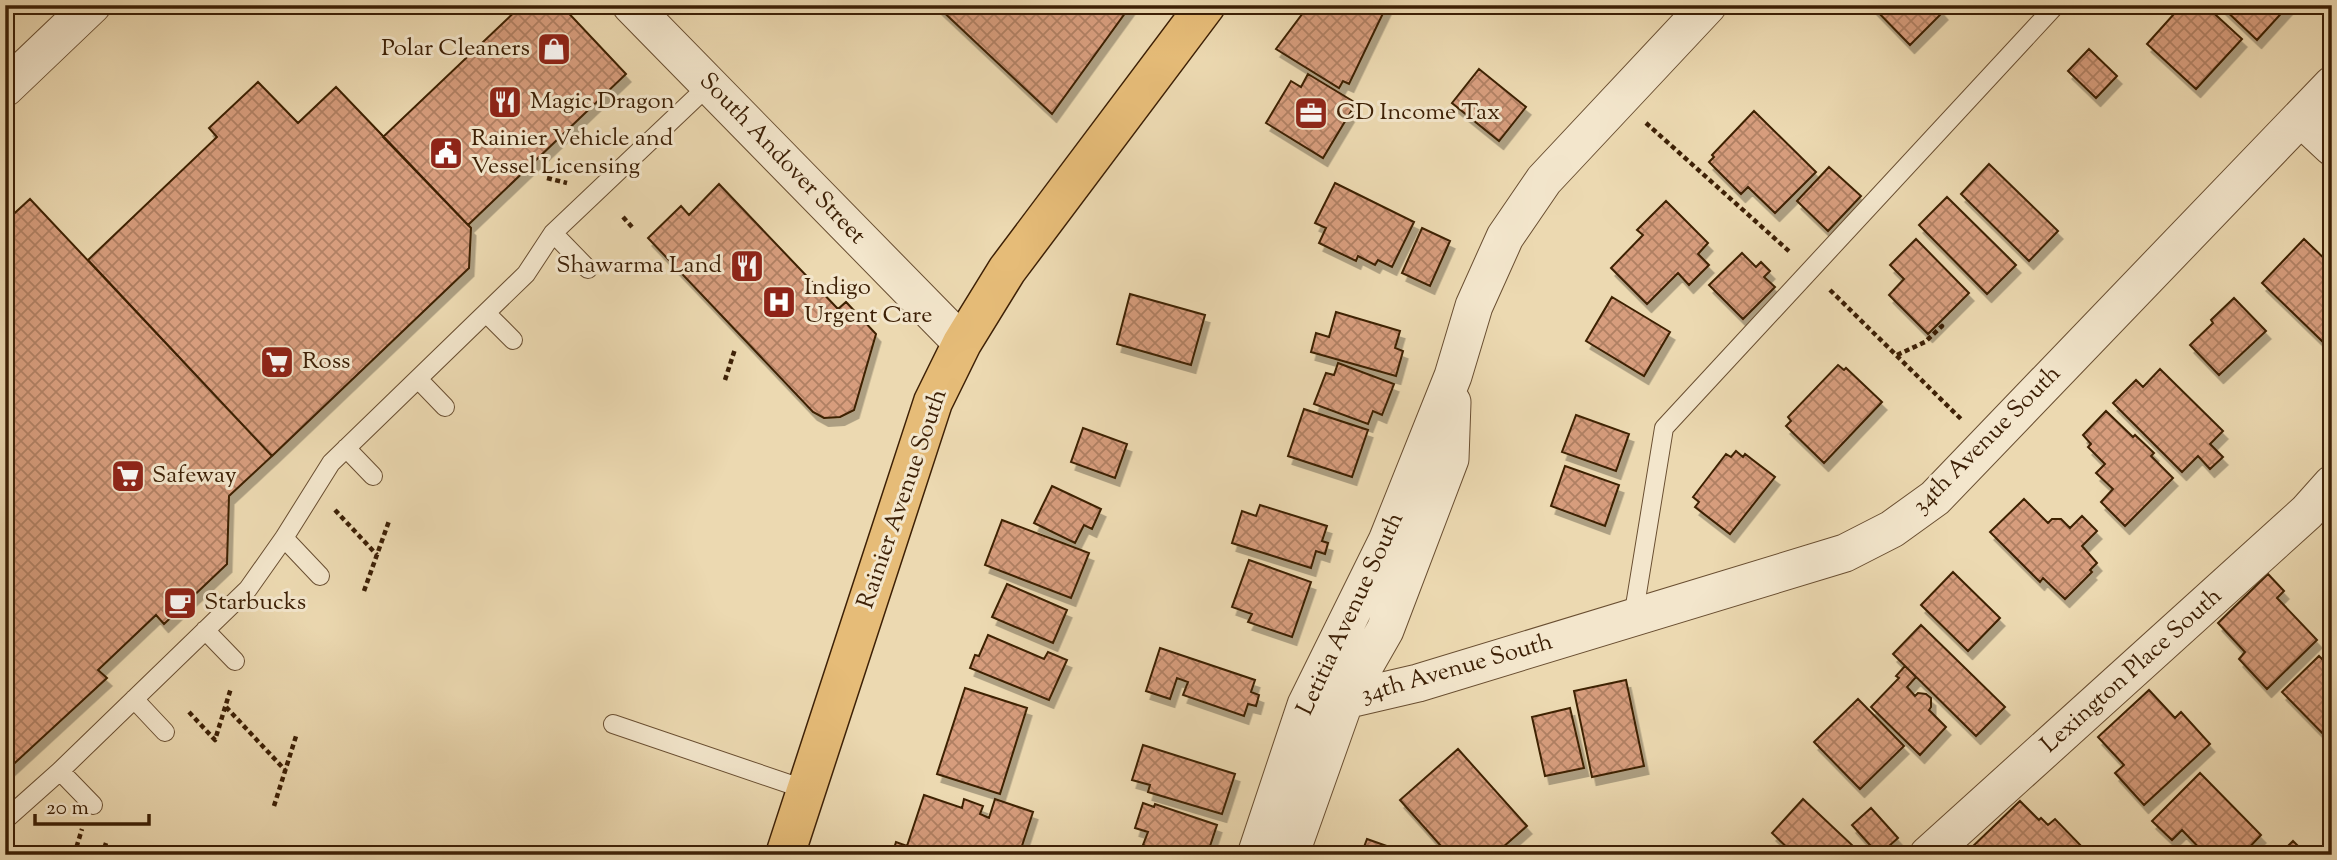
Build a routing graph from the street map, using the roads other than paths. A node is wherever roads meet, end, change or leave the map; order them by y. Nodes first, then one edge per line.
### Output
1 (92, 5) edge
2 (631, 5) edge
3 (1206, 5) edge
4 (1708, 5) edge
5 (2056, 5) edge
6 (709, 85) junction
7 (2332, 85) edge
8 (5, 88) edge
9 (2301, 118) junction
10 (2332, 147) edge
11 (553, 233) junction
12 (588, 269) dead end
13 (486, 313) junction
14 (513, 340) dead end
15 (962, 343) junction
16 (1453, 376) junction
17 (418, 379) junction
18 (445, 407) dead end
19 (346, 448) junction
20 (373, 476) dead end
21 (2332, 484) edge
22 (284, 538) junction
23 (320, 576) dead end
24 (1633, 618) junction
25 (205, 630) junction
26 (235, 661) dead end
27 (134, 699) junction
28 (1345, 701) junction
29 (613, 724) dead end
30 (165, 732) dead end
31 (60, 771) junction
32 (807, 790) junction
33 (93, 805) dead end
34 (5, 820) edge
35 (785, 855) edge
36 (1255, 855) edge
37 (1290, 855) edge
38 (1928, 855) edge

1 - 8 street
2 - 6 street, South Andover Street
3 - 15 main road, Rainier Avenue South
4 - 16 street, Letitia Avenue South
5 - 24 lane
6 - 11 lane
6 - 15 street, South Andover Street
7 - 9 street, 34th Avenue South
9 - 10 street
9 - 24 street, 34th Avenue South
11 - 12 lane
11 - 13 lane
13 - 14 lane
13 - 17 lane
15 - 32 main road, Rainier Avenue South
16 - 28 street, Letitia Avenue South
16 - 36 street, Letitia Avenue South
17 - 18 lane
17 - 19 lane
19 - 20 lane
19 - 22 lane
21 - 38 street, Lexington Place South
22 - 23 lane
22 - 25 lane
24 - 28 street, 34th Avenue South
25 - 26 lane
25 - 27 lane
27 - 30 lane
27 - 31 lane
28 - 37 street, Letitia Avenue South
29 - 32 lane
31 - 33 lane
31 - 34 lane
32 - 35 main road, Rainier Avenue South

